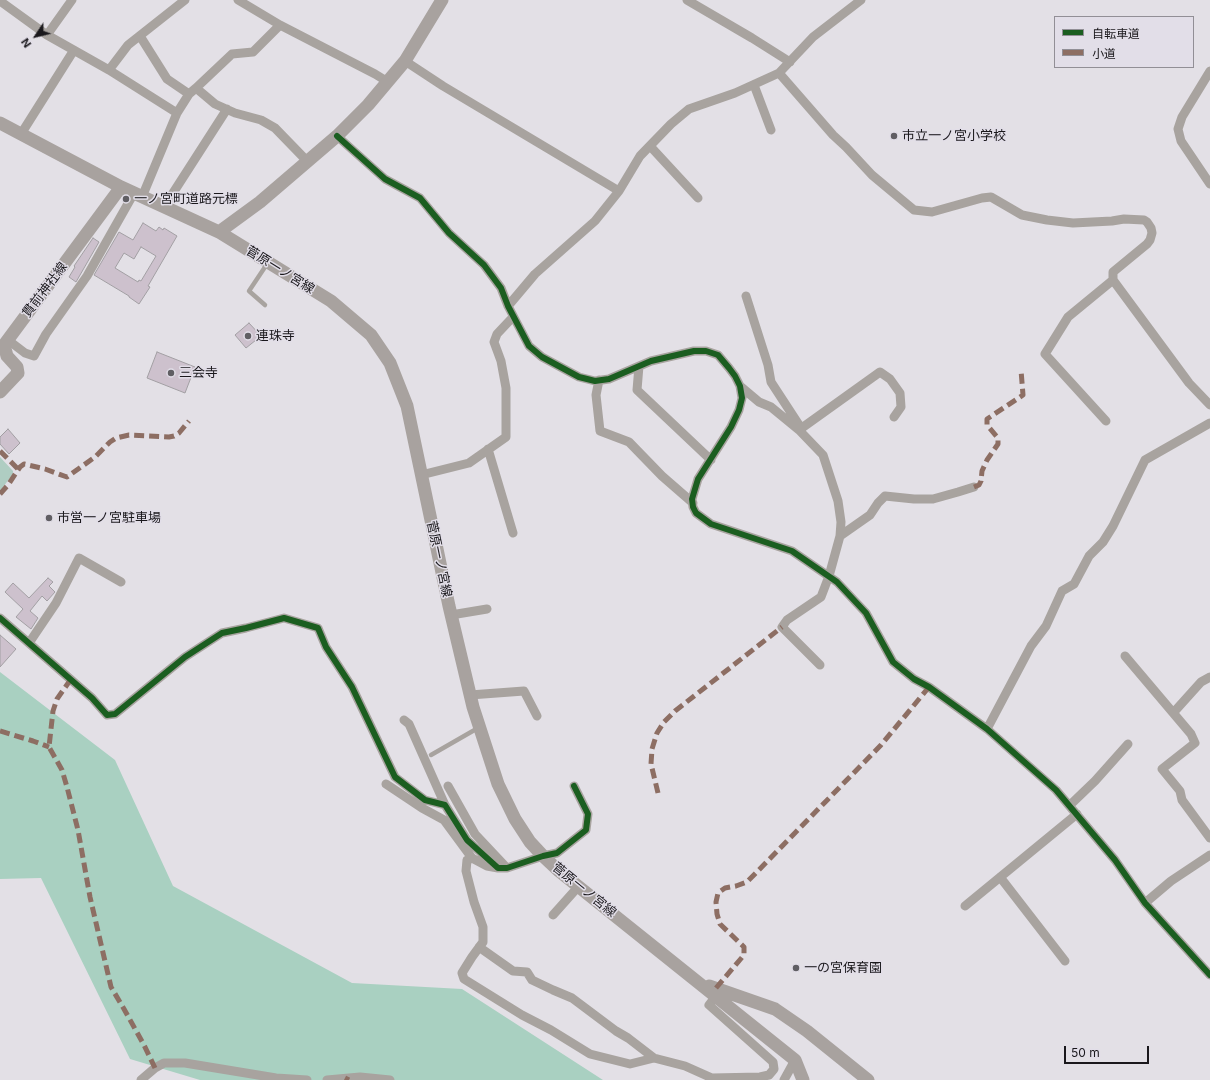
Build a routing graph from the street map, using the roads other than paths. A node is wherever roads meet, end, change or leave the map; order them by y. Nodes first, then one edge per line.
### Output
1 (72, 0) edge
2 (184, 0) edge
3 (238, 0) edge
4 (442, 0) edge
5 (687, 0) edge
6 (861, 0) edge
7 (0, 1) edge
8 (280, 25) junction
9 (47, 35) junction
10 (140, 36) junction
11 (74, 50) junction
12 (405, 61) junction
13 (790, 62) junction
14 (109, 70) junction
15 (1210, 71) edge
16 (779, 73) junction
17 (388, 82) junction
18 (754, 85) junction
19 (196, 88) junction
20 (188, 94) junction
21 (226, 109) junction
22 (177, 113) junction
23 (0, 123) edge
24 (771, 130) dead end
25 (21, 134) junction
26 (337, 136) junction
27 (650, 146) junction
28 (306, 161) junction
29 (1210, 184) edge
30 (121, 187) junction
31 (619, 191) junction
32 (138, 195) junction
33 (698, 198) dead end
34 (164, 207) junction
35 (219, 232) junction
36 (268, 262) junction
37 (1113, 280) junction
38 (746, 296) dead end
39 (265, 305) dead end
40 (508, 306) junction
41 (513, 317) junction
42 (8, 340) junction
43 (639, 366) junction
44 (599, 380) junction
45 (771, 382) junction
46 (740, 386) junction
47 (0, 392) edge
48 (1210, 405) edge
49 (774, 410) junction
50 (894, 417) dead end
51 (1106, 421) dead end
52 (1210, 423) edge
53 (800, 429) junction
54 (488, 449) junction
55 (711, 460) junction
56 (421, 475) junction
57 (974, 486) dead end
58 (693, 503) junction
59 (513, 533) dead end
60 (840, 536) junction
61 (829, 576) junction
62 (121, 582) dead end
63 (487, 609) dead end
64 (451, 615) junction
65 (0, 618) edge
66 (29, 643) junction
67 (1125, 656) dead end
68 (820, 664) dead end
69 (1210, 677) edge
70 (470, 696) junction
71 (1174, 712) junction
72 (537, 716) dead end
73 (404, 720) dead end
74 (480, 728) junction
75 (986, 729) junction
76 (1128, 744) dead end
77 (431, 755) dead end
78 (386, 784) dead end
79 (448, 786) dead end
80 (574, 786) dead end
81 (445, 805) junction
82 (1070, 805) junction
83 (1077, 814) junction
84 (1210, 838) edge
85 (1210, 855) edge
86 (543, 856) junction
87 (472, 858) junction
88 (503, 868) junction
89 (1000, 877) junction
90 (578, 887) junction
91 (1145, 903) junction
92 (965, 906) dead end
93 (553, 915) dead end
94 (480, 947) junction
95 (1065, 961) dead end
96 (1210, 975) edge
97 (700, 983) junction
98 (716, 996) junction
99 (654, 1058) junction
100 (796, 1060) junction
101 (141, 1080) edge
102 (307, 1080) edge
103 (327, 1080) edge
104 (390, 1080) edge
105 (784, 1080) edge
106 (803, 1080) edge
107 (868, 1080) edge

1 - 9 street
2 - 10 street
3 - 8 street
4 - 12 main road
5 - 13 street
6 - 13 street
7 - 9 street
8 - 17 street
8 - 19 street
9 - 11 street
10 - 14 street
10 - 20 street
11 - 14 street
11 - 25 street
12 - 17 main road
12 - 31 street
13 - 16 street
14 - 22 street
15 - 29 street
16 - 18 street
16 - 37 street
17 - 26 main road
18 - 24 street
18 - 27 street
19 - 20 street
19 - 21 street
20 - 22 street
21 - 28 street
21 - 34 street
22 - 32 street
23 - 25 main road, 菅原一ノ宮線
25 - 30 main road, 菅原一ノ宮線
26 - 28 main road
26 - 40 street
27 - 31 street
27 - 33 street
28 - 35 main road
30 - 32 main road, 菅原一ノ宮線
30 - 42 main road, 貫前神社線
31 - 40 street
32 - 34 main road, 菅原一ノ宮線
32 - 42 street
34 - 35 main road, 菅原一ノ宮線
35 - 36 main road, 菅原一ノ宮線
36 - 39 lane
36 - 56 main road, 菅原一ノ宮線
37 - 48 street
37 - 51 street
38 - 45 street
40 - 41 street
41 - 44 street
41 - 54 street
42 - 47 main road
43 - 44 street
43 - 46 street
43 - 55 street
44 - 58 street
45 - 49 street
45 - 53 street
46 - 49 street
46 - 55 street
49 - 53 street
50 - 53 street
52 - 75 street
53 - 60 street
54 - 56 street
54 - 59 street
55 - 58 street
56 - 64 main road, 菅原一ノ宮線
57 - 60 street
58 - 61 street
60 - 61 street
61 - 68 street
61 - 75 street
62 - 66 street
63 - 64 street
64 - 70 main road, 菅原一ノ宮線
65 - 66 street
66 - 81 street
67 - 71 street
69 - 71 street
70 - 72 street
70 - 74 main road, 菅原一ノ宮線
71 - 84 street
73 - 81 street
74 - 77 lane
74 - 86 main road, 菅原一ノ宮線
75 - 82 street
76 - 82 street
78 - 87 street
79 - 88 street
80 - 86 street
81 - 88 street
82 - 83 street
83 - 89 street
83 - 91 street
85 - 91 street
86 - 88 street
86 - 90 main road, 菅原一ノ宮線
87 - 88 street
87 - 94 street
89 - 92 street
89 - 95 street
90 - 93 street
90 - 97 main road, 菅原一ノ宮線
91 - 96 street
94 - 99 street
94 - 99 street
97 - 98 main road, 菅原一ノ宮線
97 - 107 main road
98 - 99 street
98 - 100 main road, 菅原一ノ宮線
100 - 105 street
100 - 106 main road
101 - 102 street
103 - 104 street

